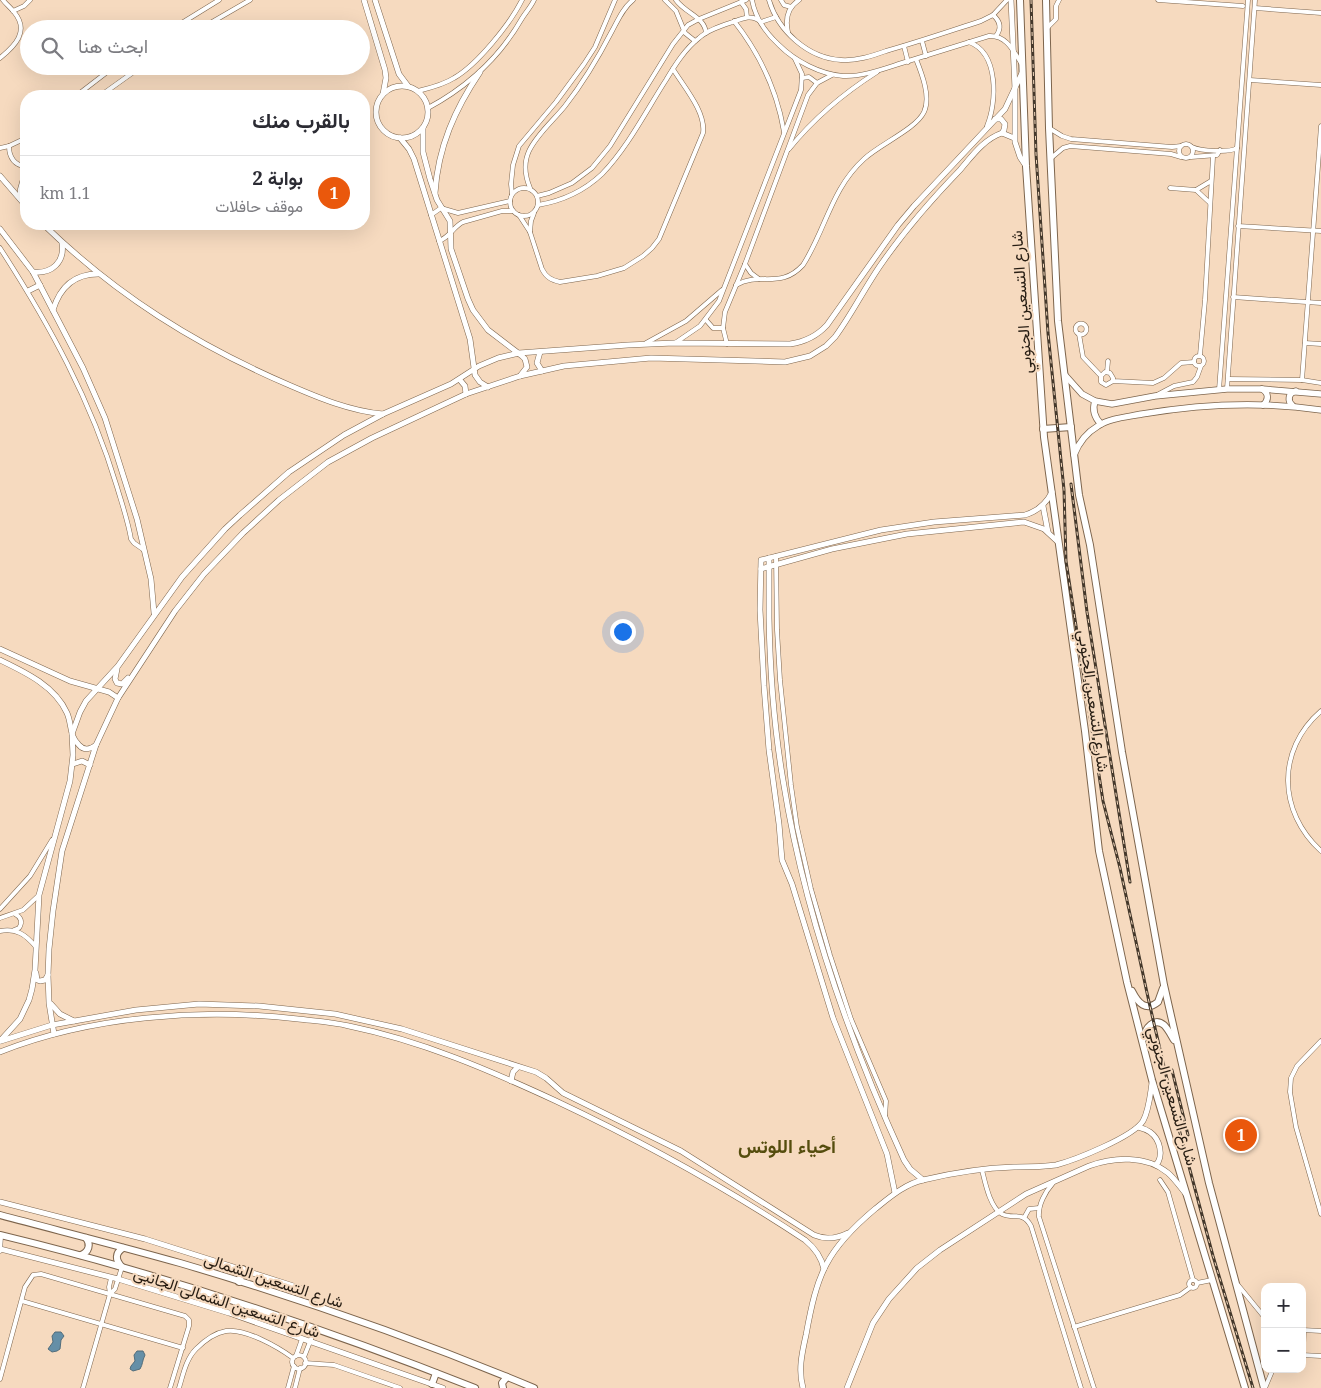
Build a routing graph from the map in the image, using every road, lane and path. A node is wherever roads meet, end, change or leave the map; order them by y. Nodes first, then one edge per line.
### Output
1 (2, 0) edge
2 (30, 0) edge
3 (219, 0) edge
4 (250, 0) edge
5 (364, 0) edge
6 (374, 0) edge
7 (522, 0) edge
8 (534, 0) edge
9 (615, 0) edge
10 (665, 0) edge
11 (676, 0) edge
12 (752, 0) edge
13 (769, 0) edge
14 (781, 0) edge
15 (799, 0) edge
16 (1007, 0) edge
17 (1012, 0) edge
18 (1020, 0) edge
19 (1046, 0) edge
20 (1059, 0) edge
21 (1158, 0) edge
22 (1248, 0) edge
23 (1255, 0) edge
24 (631, 1) edge
25 (743, 1) edge
26 (1199, 2) edge
27 (1243, 6) dead end
28 (791, 7) junction
29 (1255, 8) junction
30 (14, 11) junction
31 (1321, 13) edge
32 (993, 15) junction
33 (747, 17) junction
34 (776, 17) junction
35 (698, 19) junction
36 (187, 20) edge
37 (216, 20) edge
38 (734, 21) junction
39 (761, 22) junction
40 (1047, 28) junction
41 (684, 31) junction
42 (706, 33) junction
43 (788, 33) junction
44 (996, 36) junction
45 (1245, 37) junction
46 (1252, 37) junction
47 (695, 41) junction
48 (922, 41) junction
49 (969, 42) junction
50 (1244, 44) junction
51 (1252, 44) junction
52 (904, 46) junction
53 (1014, 52) junction
54 (926, 56) junction
55 (0, 58) edge
56 (795, 59) junction
57 (916, 59) junction
58 (908, 62) junction
59 (673, 68) junction
60 (1023, 68) junction
61 (881, 70) junction
62 (480, 72) junction
63 (103, 75) edge
64 (129, 75) edge
65 (832, 75) junction
66 (802, 78) junction
67 (1250, 80) junction
68 (817, 83) junction
69 (1321, 85) edge
70 (408, 86) junction
71 (1015, 89) junction
72 (84, 90) edge
73 (108, 90) edge
74 (418, 91) junction
75 (383, 94) junction
76 (428, 108) junction
77 (994, 120) junction
78 (1321, 126) edge
79 (423, 128) junction
80 (1049, 128) junction
81 (985, 130) junction
82 (784, 132) junction
83 (1002, 132) junction
84 (400, 138) junction
85 (1014, 138) junction
86 (20, 141) edge
87 (9, 146) junction
88 (1181, 146) junction
89 (1192, 147) junction
90 (0, 148) edge
91 (1236, 148) junction
92 (1220, 150) junction
93 (786, 153) junction
94 (1213, 156) junction
95 (1181, 157) junction
96 (1191, 157) junction
97 (1050, 159) junction
98 (1320, 159) edge
99 (20, 166) edge
100 (1026, 166) junction
101 (0, 176) edge
102 (1212, 181) junction
103 (1233, 186) junction
104 (1241, 186) junction
105 (530, 188) junction
106 (1170, 188) dead end
107 (20, 189) edge
108 (1196, 190) junction
109 (1233, 193) junction
110 (512, 194) junction
111 (1241, 194) junction
112 (435, 196) junction
113 (537, 196) junction
114 (20, 199) joint
115 (510, 201) junction
116 (1210, 203) junction
117 (538, 205) junction
118 (441, 208) junction
119 (513, 210) junction
120 (534, 212) junction
121 (431, 215) junction
122 (519, 215) junction
123 (749, 223) junction
124 (1238, 226) junction
125 (759, 227) junction
126 (0, 229) edge
127 (49, 230) edge
128 (1314, 231) junction
129 (1321, 231) edge
130 (530, 232) junction
131 (451, 234) junction
132 (439, 241) junction
133 (62, 243) junction
134 (0, 248) edge
135 (745, 264) junction
136 (33, 272) junction
137 (98, 274) junction
138 (759, 279) junction
139 (40, 285) junction
140 (736, 285) junction
141 (723, 289) junction
142 (28, 291) junction
143 (846, 298) junction
144 (1233, 298) junction
145 (1308, 302) junction
146 (1321, 303) edge
147 (856, 304) junction
148 (53, 310) junction
149 (706, 320) junction
150 (723, 328) junction
151 (1079, 334) dead end
152 (674, 343) junction
153 (1304, 343) junction
154 (727, 344) junction
155 (1321, 344) edge
156 (644, 345) junction
157 (540, 352) junction
158 (519, 354) junction
159 (1200, 355) junction
160 (1108, 361) dead end
161 (1194, 362) junction
162 (1220, 362) junction
163 (1229, 362) junction
164 (1201, 366) junction
165 (474, 370) junction
166 (542, 371) junction
167 (1107, 372) junction
168 (1063, 373) junction
169 (520, 376) junction
170 (1101, 376) junction
171 (1228, 379) junction
172 (460, 380) junction
173 (1302, 380) junction
174 (1113, 381) junction
175 (1321, 383) edge
176 (488, 387) junction
177 (1227, 389) junction
178 (1262, 389) junction
179 (1219, 390) junction
180 (1296, 391) junction
181 (466, 394) junction
182 (1321, 394) edge
183 (1154, 396) junction
184 (1096, 400) junction
185 (1263, 405) junction
186 (1293, 406) junction
187 (1321, 410) edge
188 (383, 414) junction
189 (1101, 424) junction
190 (1071, 427) junction
191 (1043, 429) junction
192 (1074, 455) junction
193 (1052, 492) junction
194 (1044, 506) junction
195 (1048, 532) junction
196 (1058, 542) junction
197 (144, 550) junction
198 (776, 556) junction
199 (769, 558) junction
200 (776, 565) junction
201 (769, 567) junction
202 (761, 569) junction
203 (154, 613) junction
204 (0, 649) edge
205 (0, 660) edge
206 (33, 665) junction
207 (118, 666) junction
208 (135, 672) junction
209 (28, 674) junction
210 (764, 686) junction
211 (772, 686) junction
212 (98, 688) junction
213 (118, 698) junction
214 (1321, 711) edge
215 (72, 734) junction
216 (96, 744) junction
217 (73, 764) junction
218 (90, 765) junction
219 (54, 838) junction
220 (1321, 851) edge
221 (39, 895) junction
222 (0, 909) edge
223 (15, 914) junction
224 (0, 918) edge
225 (14, 930) junction
226 (0, 931) edge
227 (36, 946) junction
228 (35, 970) junction
229 (48, 975) junction
230 (1127, 982) junction
231 (1164, 985) junction
232 (50, 1003) junction
233 (74, 1021) junction
234 (52, 1026) junction
235 (54, 1034) junction
236 (0, 1041) edge
237 (1321, 1041) edge
238 (1144, 1043) junction
239 (1177, 1045) junction
240 (0, 1052) edge
241 (518, 1067) junction
242 (1152, 1080) junction
243 (511, 1081) junction
244 (554, 1086) junction
245 (542, 1095) junction
246 (885, 1117) junction
247 (1138, 1127) junction
248 (1156, 1165) junction
249 (982, 1170) junction
250 (1058, 1179) junction
251 (923, 1180) junction
252 (1160, 1180) dead end
253 (895, 1193) junction
254 (1187, 1196) junction
255 (0, 1202) edge
256 (1039, 1208) junction
257 (999, 1212) junction
258 (1321, 1214) edge
259 (0, 1215) edge
260 (1024, 1218) junction
261 (848, 1233) junction
262 (1, 1236) edge
263 (86, 1238) junction
264 (123, 1248) junction
265 (0, 1250) edge
266 (81, 1255) junction
267 (122, 1267) junction
268 (824, 1269) junction
269 (243, 1270) junction
270 (111, 1278) junction
271 (1233, 1278) junction
272 (118, 1279) junction
273 (1193, 1280) junction
274 (1212, 1280) junction
275 (239, 1282) junction
276 (1197, 1283) junction
277 (1191, 1287) junction
278 (303, 1289) dead end
279 (110, 1294) junction
280 (22, 1301) junction
281 (1068, 1309) junction
282 (1057, 1312) junction
283 (1261, 1314) edge
284 (102, 1323) junction
285 (1074, 1327) junction
286 (316, 1329) junction
287 (1306, 1330) edge
288 (1321, 1331) edge
289 (302, 1339) junction
290 (311, 1342) junction
291 (183, 1348) junction
292 (1306, 1355) edge
293 (1321, 1356) edge
294 (295, 1357) junction
295 (304, 1357) junction
296 (305, 1363) junction
297 (294, 1366) junction
298 (300, 1368) junction
299 (436, 1372) junction
300 (1271, 1373) edge
301 (507, 1377) junction
302 (0, 1379) edge
303 (432, 1384) junction
304 (83, 1388) edge
305 (170, 1388) edge
306 (179, 1388) edge
307 (288, 1388) edge
308 (295, 1388) edge
309 (400, 1388) edge
310 (443, 1388) edge
311 (475, 1388) edge
312 (503, 1388) edge
313 (534, 1388) edge
314 (803, 1388) edge
315 (847, 1388) edge
316 (1080, 1388) edge
317 (1094, 1388) edge
318 (1245, 1388) edge
319 (1264, 1388) edge

1 - 30 street
2 - 30 street
3 - 36 street
4 - 37 street
5 - 75 street
6 - 70 street
7 - 74 street
8 - 62 street
9 - 110 street
10 - 41 street
11 - 35 street
12 - 39 street
13 - 34 street
14 - 28 street
15 - 28 street
16 - 32 street
17 - 53 street
18 - 60 main road, شارع التسعين الجنوبي
19 - 40 main road, شارع التسعين الجنوبي
20 - 40 street
21 - 26 street
22 - 45 street
23 - 29 street
24 - 105 street
25 - 33 street
25 - 35 street
26 - 27 street
28 - 43 street
29 - 31 street
29 - 46 street
30 - 55 street
32 - 44 street
32 - 48 street
33 - 38 street
33 - 39 street
34 - 39 street
34 - 43 street
35 - 41 street
35 - 42 street
38 - 42 street
38 - 82 street
39 - 56 street
40 - 80 main road, شارع التسعين الجنوبي
41 - 47 street
41 - 113 street
42 - 47 street
43 - 52 street
44 - 49 street
44 - 53 street
45 - 46 street
45 - 50 street
46 - 51 street
47 - 59 street
48 - 52 street
48 - 54 street
49 - 54 street
49 - 81 street
50 - 51 street
50 - 91 street
51 - 67 street
52 - 58 street
53 - 60 street
53 - 71 street
54 - 57 street
56 - 65 street
56 - 66 street
57 - 58 street
57 - 138 street
58 - 61 street
59 - 117 street
59 - 130 street
60 - 71 street
60 - 100 main road, شارع التسعين الجنوبي
61 - 65 street
61 - 93 street
62 - 76 street
62 - 112 street
63 - 72 street
64 - 73 street
65 - 68 street
66 - 68 street
66 - 82 street
67 - 69 street
67 - 104 street
68 - 93 street
70 - 74 street
70 - 75 street
71 - 77 street
71 - 85 street
74 - 76 street
75 - 84 street
76 - 79 street
77 - 81 street
77 - 83 street
78 - 98 street
79 - 84 street
79 - 112 street
80 - 88 street
80 - 97 main road, شارع التسعين الجنوبي
81 - 143 street
82 - 123 street
83 - 85 street
83 - 147 street
84 - 121 street
85 - 100 street
86 - 87 street
87 - 90 street
87 - 99 street
88 - 89 street
88 - 95 street
89 - 92 street
89 - 96 street
91 - 92 street
91 - 103 street
92 - 94 street
93 - 125 street
94 - 96 street
94 - 102 street
95 - 96 street
95 - 97 street
97 - 168 main road, شارع التسعين الجنوبي
98 - 128 street
100 - 191 main road, شارع التسعين الجنوبي
101 - 114 street
102 - 108 street
102 - 116 street
103 - 104 street
103 - 109 street
104 - 111 street
105 - 110 street
105 - 113 street
106 - 108 street
107 - 114 street
108 - 116 street
109 - 111 street
109 - 162 street
110 - 115 street
111 - 124 street
112 - 118 street
113 - 117 street
115 - 118 street
115 - 119 street
116 - 159 street
117 - 120 street
118 - 121 street
118 - 131 street
119 - 122 street
119 - 131 street
120 - 122 street
120 - 130 street
121 - 132 street
122 - 130 street
123 - 125 street
123 - 141 street
124 - 128 street
124 - 144 street
125 - 135 street
126 - 136 street
127 - 133 street
128 - 129 street
128 - 145 street
131 - 132 street
131 - 158 street
132 - 165 street
133 - 136 street
133 - 137 street
134 - 142 street
135 - 138 street
135 - 140 street
136 - 139 street
137 - 148 street
137 - 188 street
138 - 140 street
139 - 142 street
139 - 148 street
140 - 150 street
141 - 149 street
141 - 156 street
142 - 197 street
143 - 147 street
143 - 154 street
144 - 145 street
144 - 163 street
145 - 146 street
145 - 153 street
147 - 166 street
148 - 197 street
149 - 150 street
149 - 152 street
150 - 154 street
151 - 170 street
152 - 154 street
152 - 156 street
153 - 155 street
153 - 173 street
156 - 157 street
157 - 158 street
157 - 166 street
158 - 165 street
158 - 169 street
159 - 161 street
159 - 164 street
160 - 167 street
161 - 164 street
161 - 174 street
162 - 163 street
162 - 179 street
163 - 171 street
164 - 183 street
165 - 172 street
165 - 176 street
166 - 169 street
167 - 170 street
167 - 174 street
168 - 184 main road
168 - 190 main road, شارع التسعين الجنوبي
169 - 176 street
170 - 174 street
171 - 173 street
171 - 177 street
172 - 181 street
172 - 188 street
173 - 175 street
176 - 181 street
177 - 178 main road
177 - 179 main road
178 - 180 main road
178 - 185 main road
179 - 183 main road
180 - 182 main road
180 - 186 main road
181 - 208 street
183 - 184 main road
184 - 189 main road
185 - 186 main road
185 - 189 main road
186 - 187 main road
188 - 203 street
189 - 192 main road
190 - 191 main road
190 - 192 main road, شارع التسعين الجنوبي
191 - 193 main road, شارع التسعين الجنوبي
192 - 231 main road, شارع التسعين الجنوبي
193 - 194 street
193 - 196 main road, شارع التسعين الجنوبي
194 - 195 street
194 - 198 street
195 - 196 street
195 - 200 street
196 - 230 main road, شارع التسعين الجنوبي
197 - 203 street
198 - 199 street
198 - 200 street
199 - 201 street
199 - 202 street
200 - 201 street
200 - 246 street
201 - 202 street
201 - 211 street
202 - 210 street
203 - 207 street
204 - 206 street
205 - 209 street
206 - 209 street
206 - 212 street
207 - 208 street
207 - 212 street
208 - 213 street
209 - 215 street
210 - 211 street
210 - 253 street
211 - 246 street
212 - 213 street
212 - 215 street
213 - 216 street
214 - 220 street
215 - 216 street
215 - 217 street
216 - 218 street
217 - 218 street
217 - 219 street
218 - 229 street
219 - 221 street
219 - 222 street
221 - 223 street
221 - 227 street
223 - 224 street
223 - 225 street
225 - 226 street
225 - 227 street
227 - 228 street
228 - 229 street
228 - 236 street
229 - 232 street
230 - 231 main road
230 - 238 main road, شارع التسعين الجنوبي
231 - 239 main road, شارع التسعين الجنوبي
232 - 233 street
232 - 234 street
233 - 234 street
233 - 241 street
234 - 235 street
234 - 236 street
235 - 240 street
235 - 243 street
237 - 258 street
238 - 239 main road
238 - 242 main road, شارع التسعين الجنوبي
239 - 271 main road, شارع التسعين الجنوبي
241 - 243 street
241 - 244 street
242 - 247 street
242 - 254 main road, شارع التسعين الجنوبي
243 - 245 street
244 - 245 street
244 - 261 street
245 - 268 street
246 - 251 street
247 - 248 street
247 - 249 street
248 - 250 street
248 - 254 street
249 - 251 street
249 - 257 street
250 - 256 street
250 - 257 street
251 - 253 street
252 - 273 street
253 - 261 street
254 - 274 main road, شارع التسعين الجنوبي
255 - 269 street
256 - 260 street
256 - 281 street
257 - 260 street
257 - 315 street
259 - 263 main road, شارع التسعين الشمالى
260 - 282 street
261 - 268 street
262 - 265 street
262 - 266 main road, شارع التسعين الشمالى
263 - 264 main road, شارع التسعين الشمالى
263 - 266 main road
264 - 267 main road
264 - 275 main road, شارع التسعين الشمالى
265 - 270 street, شارع التسعين الشمالى الجانبى
266 - 267 main road, شارع التسعين الشمالى
267 - 272 street
267 - 286 main road, شارع التسعين الشمالى
268 - 314 street
269 - 275 main road
269 - 278 street
270 - 272 street, شارع التسعين الشمالى الجانبى
270 - 279 street
271 - 283 street
271 - 319 main road, شارع التسعين الجنوبي
272 - 279 street
272 - 289 street, شارع التسعين الشمالى الجانبى
273 - 276 street
273 - 277 street
274 - 276 street
274 - 318 main road, شارع التسعين الجنوبي
275 - 301 main road, شارع التسعين الشمالى
276 - 277 street
277 - 285 street
279 - 280 street
279 - 284 street
279 - 291 street
280 - 284 street
280 - 302 street
281 - 282 street
281 - 285 street
282 - 316 street
284 - 291 street
284 - 304 street
285 - 317 street
286 - 290 street
286 - 299 main road, شارع التسعين الشمالى
287 - 288 street
289 - 290 street, شارع التسعين الشمالى الجانبى
289 - 294 street
290 - 295 street
290 - 303 street, شارع التسعين الشمالى الجانبى
291 - 305 street
292 - 293 street
294 - 295 street
294 - 297 street
294 - 306 street
295 - 296 street
296 - 298 street
296 - 309 street
297 - 298 street
297 - 307 street
298 - 308 street
299 - 303 main road
299 - 311 main road, شارع التسعين الشمالى
300 - 319 street
301 - 312 main road
301 - 313 main road, شارع التسعين الشمالى
303 - 310 street, شارع التسعين الشمالى الجانبى

